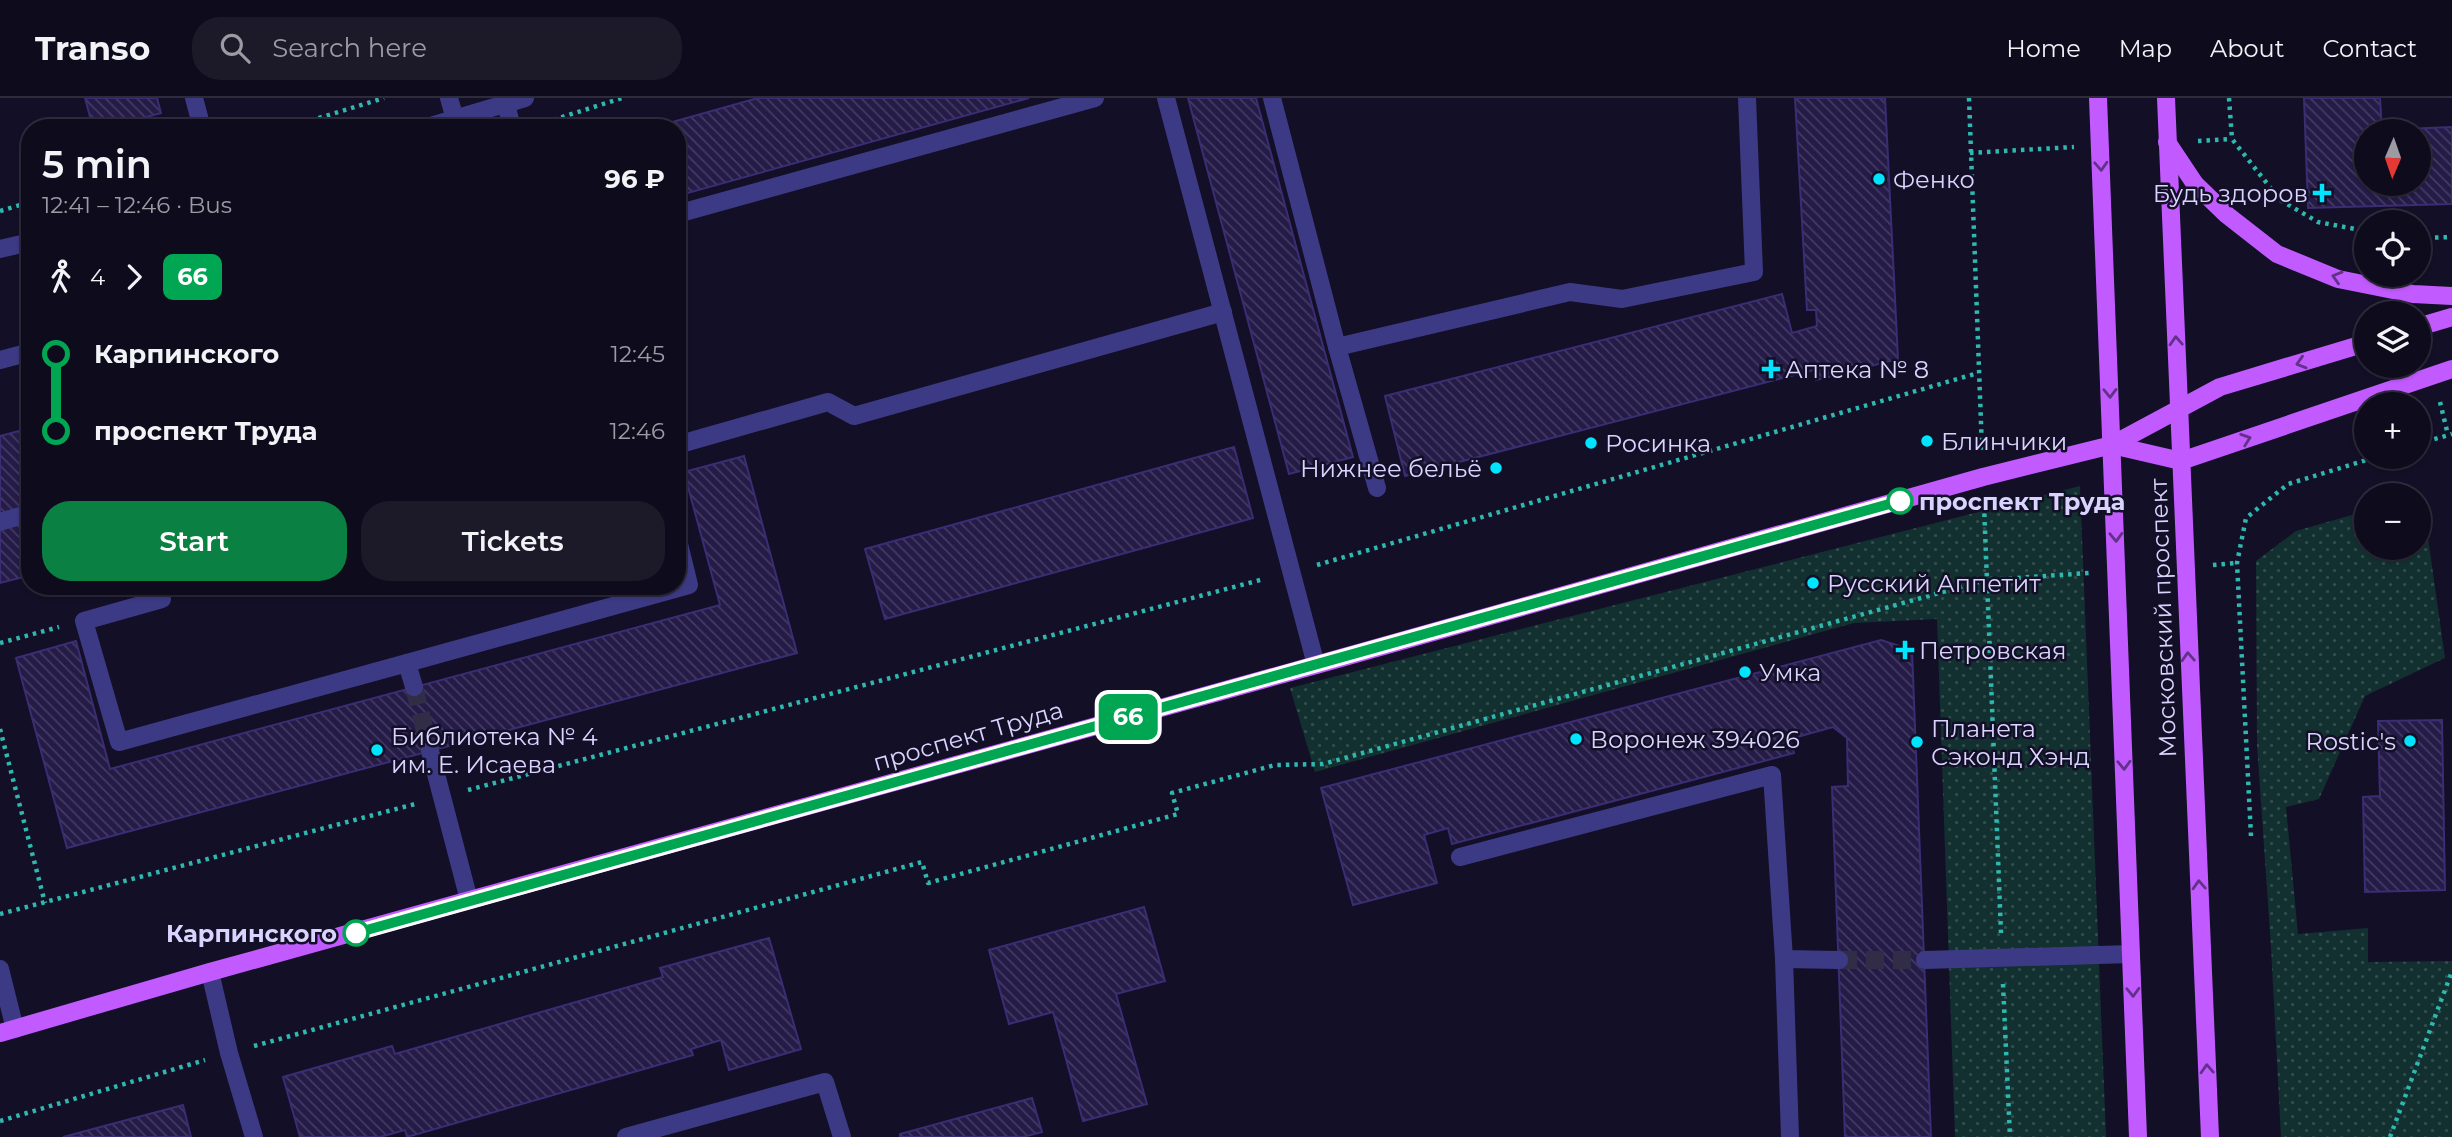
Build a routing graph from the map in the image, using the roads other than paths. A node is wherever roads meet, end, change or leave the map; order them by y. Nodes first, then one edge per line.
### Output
1 (194, 98) edge
2 (449, 98) edge
3 (525, 98) edge
4 (1096, 98) edge
5 (1166, 98) edge
6 (1272, 98) edge
7 (1747, 98) edge
8 (2098, 98) edge
9 (2165, 98) edge
10 (506, 104) junction
11 (200, 119) edge
12 (455, 119) joint
13 (510, 119) edge
14 (2167, 142) junction
15 (686, 212) edge
16 (21, 244) edge
17 (0, 249) edge
18 (2452, 296) edge
19 (1223, 312) junction
20 (2452, 317) edge
21 (2431, 323) edge
22 (1337, 347) junction
23 (2354, 347) edge
24 (21, 354) edge
25 (0, 360) edge
26 (2452, 370) edge
27 (2179, 409) junction
28 (686, 442) edge
29 (2112, 445) junction
30 (2181, 461) junction
31 (1377, 488) dead end
32 (21, 516) edge
33 (0, 522) edge
34 (161, 595) edge
35 (653, 595) edge
36 (407, 663) junction
37 (1316, 665) junction
38 (414, 687) tunnel mouth
39 (430, 751) tunnel mouth
40 (1460, 857) dead end
41 (469, 900) junction
42 (2131, 954) junction
43 (1784, 959) junction
44 (1839, 960) tunnel mouth
45 (1925, 960) tunnel mouth
46 (0, 969) edge
47 (210, 972) junction
48 (7, 1031) edge
49 (254, 1137) edge
50 (626, 1137) edge
51 (842, 1137) edge
52 (1790, 1137) edge
53 (2138, 1137) edge
54 (2210, 1137) edge

1 - 11 street
2 - 12 street
3 - 10 street
4 - 15 street
5 - 19 street
6 - 22 street
7 - 22 street
8 -> 29 main road, Московский проспект
9 - 14 main road, Московский проспект
10 - 12 street
10 - 13 street
18 -> 14 main road
27 -> 14 main road, Московский проспект
16 - 17 street
19 - 28 street
19 - 37 street
20 - 21 main road
22 - 31 street
23 -> 27 main road
24 - 25 street
30 -> 26 main road
27 - 29 main road
27 - 30 main road, Московский проспект
29 - 30 main road
29 - 37 main road, проспект Труда
29 -> 42 main road, Московский проспект
54 -> 30 main road, Московский проспект
32 - 33 street
34 - 36 street
35 - 36 street
36 - 38 street
37 - 41 main road, проспект Труда
39 - 41 street
40 - 43 street
41 - 47 main road, проспект Труда
42 - 45 street
42 -> 53 main road, Московский проспект
43 - 44 street
43 - 52 street
46 - 48 street
47 - 48 main road, проспект Труда
47 - 49 street
50 - 51 street

